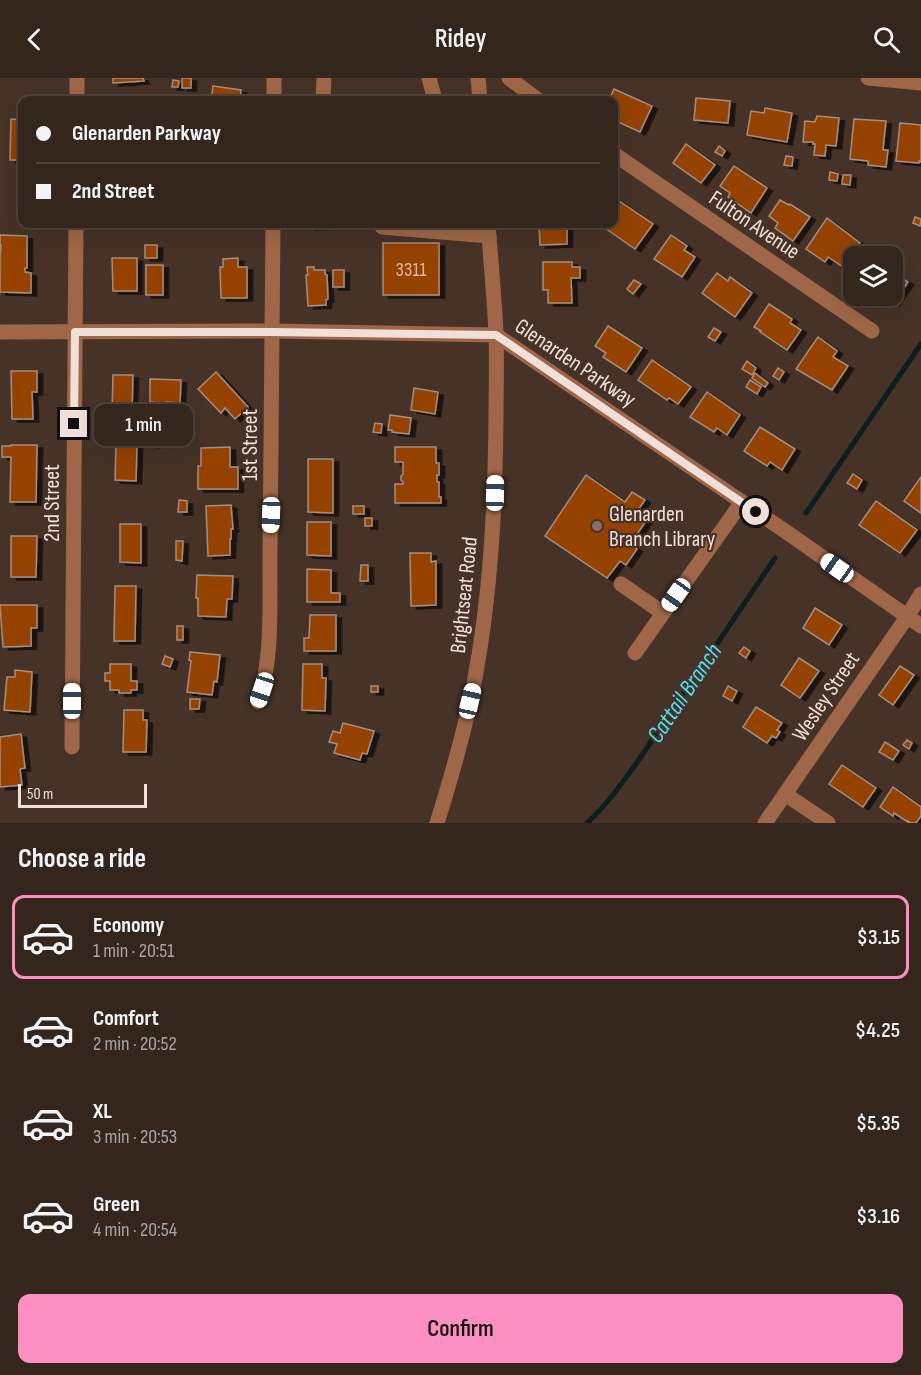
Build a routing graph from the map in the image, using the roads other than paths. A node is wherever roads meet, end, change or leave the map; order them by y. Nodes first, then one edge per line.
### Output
1 (77, 78) edge
2 (274, 78) edge
3 (324, 78) edge
4 (429, 78) edge
5 (478, 78) edge
6 (509, 78) edge
7 (868, 78) edge
8 (921, 83) edge
9 (77, 96) edge
10 (274, 96) edge
11 (323, 96) edge
12 (434, 96) edge
13 (480, 96) edge
14 (533, 96) edge
15 (618, 157) edge
16 (76, 228) edge
17 (273, 228) edge
18 (450, 228) edge
19 (489, 230) edge
20 (872, 331) dead end
21 (0, 332) edge
22 (75, 332) junction
23 (272, 332) junction
24 (496, 335) junction
25 (742, 502) junction
26 (621, 584) dead end
27 (921, 594) edge
28 (663, 614) junction
29 (907, 617) junction
30 (921, 626) edge
31 (635, 653) dead end
32 (258, 702) dead end
33 (72, 747) dead end
34 (785, 794) junction
35 (437, 823) edge
36 (765, 823) edge
37 (828, 823) edge

1 - 9 street
2 - 10 street
3 - 11 street
4 - 12 street
5 - 13 street
6 - 14 street
7 - 8 street
15 - 20 street, Fulton Avenue
16 - 22 street, 2nd Street
17 - 23 street, 1st Street
18 - 19 street
19 - 24 street, Brightseat Road
21 - 22 street, Glenarden Parkway
22 - 23 street, Glenarden Parkway
22 - 33 street, 2nd Street
23 - 24 street, Glenarden Parkway
23 - 32 street, 1st Street
24 - 25 street, Glenarden Parkway
24 - 35 street, Brightseat Road
25 - 28 street
25 - 29 street, Glenarden Parkway
26 - 28 street
27 - 29 street, Wesley Street
28 - 31 street
29 - 30 street, Glenarden Parkway
29 - 34 street, Wesley Street
34 - 36 street, Wesley Street
34 - 37 street

